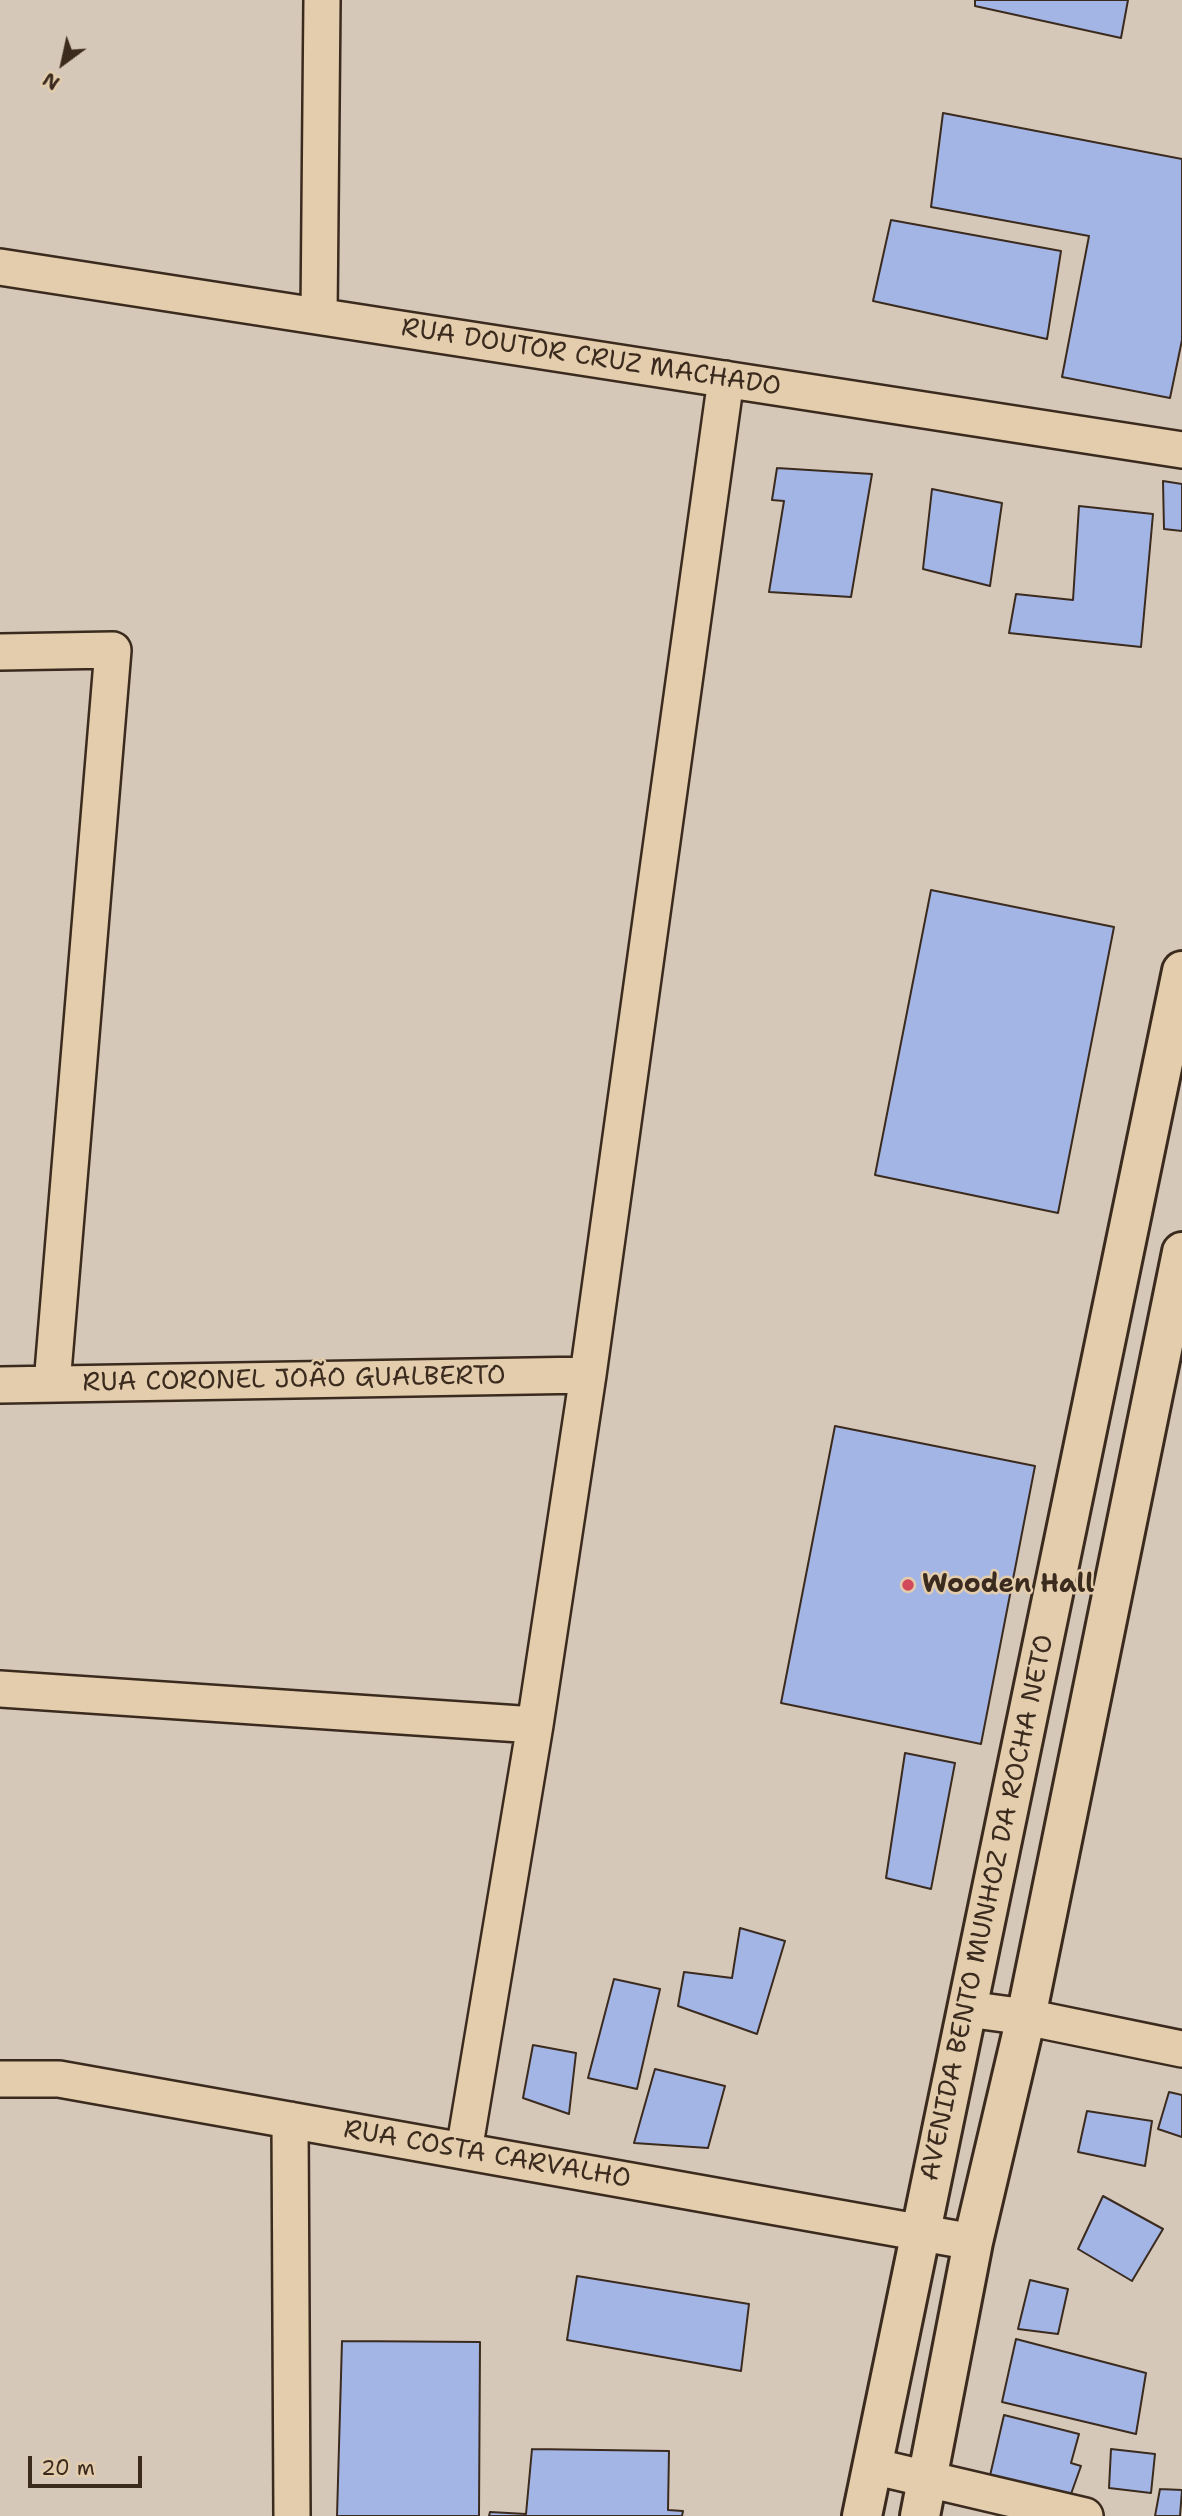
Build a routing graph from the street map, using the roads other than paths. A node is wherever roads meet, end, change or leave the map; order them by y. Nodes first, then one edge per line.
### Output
1 (322, 0) edge
2 (0, 267) edge
3 (319, 316) junction
4 (726, 379) junction
5 (1182, 450) edge
6 (0, 652) edge
7 (1182, 971) edge
8 (1170, 1089) edge
9 (1182, 1252) edge
10 (588, 1375) junction
11 (52, 1384) junction
12 (0, 1385) edge
13 (1048, 1620) junction
14 (1105, 1629) junction
15 (0, 1689) edge
16 (535, 1725) junction
17 (967, 2009) junction
18 (1026, 2017) junction
19 (1182, 2049) edge
20 (0, 2079) edge
21 (290, 2120) junction
22 (464, 2151) junction
23 (921, 2233) junction
24 (973, 2242) junction
25 (872, 2466) junction
26 (928, 2478) junction
27 (292, 2516) edge
28 (862, 2516) edge
29 (920, 2516) edge
30 (1085, 2516) edge

1 - 3 street
2 - 3 street, RUA DOUTOR CRUZ MACHADO
3 - 4 street, RUA DOUTOR CRUZ MACHADO
4 - 5 street, RUA DOUTOR CRUZ MACHADO
4 - 10 street
6 - 11 street
7 - 8 main road, AVENIDA BENTO MUNHOZ DA ROCHA NETO
8 - 13 main road, AVENIDA BENTO MUNHOZ DA ROCHA NETO
9 - 14 main road
10 - 11 street, RUA CORONEL JOÃO GUALBERTO
10 - 16 street
11 - 12 street, RUA CORONEL JOÃO GUALBERTO
13 - 14 main road
13 - 17 main road, AVENIDA BENTO MUNHOZ DA ROCHA NETO
14 - 18 main road
15 - 16 street
16 - 22 street
17 - 18 street
17 - 23 main road, AVENIDA BENTO MUNHOZ DA ROCHA NETO
18 - 19 street
18 - 24 main road
20 - 21 street, RUA COSTA CARVALHO
21 - 22 street, RUA COSTA CARVALHO
21 - 27 street
22 - 23 street, RUA COSTA CARVALHO
23 - 24 street, RUA COSTA CARVALHO
23 - 25 main road, AVENIDA BENTO MUNHOZ DA ROCHA NETO
24 - 26 main road
25 - 26 street
25 - 28 main road, AVENIDA BENTO MUNHOZ DA ROCHA NETO
26 - 29 main road
26 - 30 street

